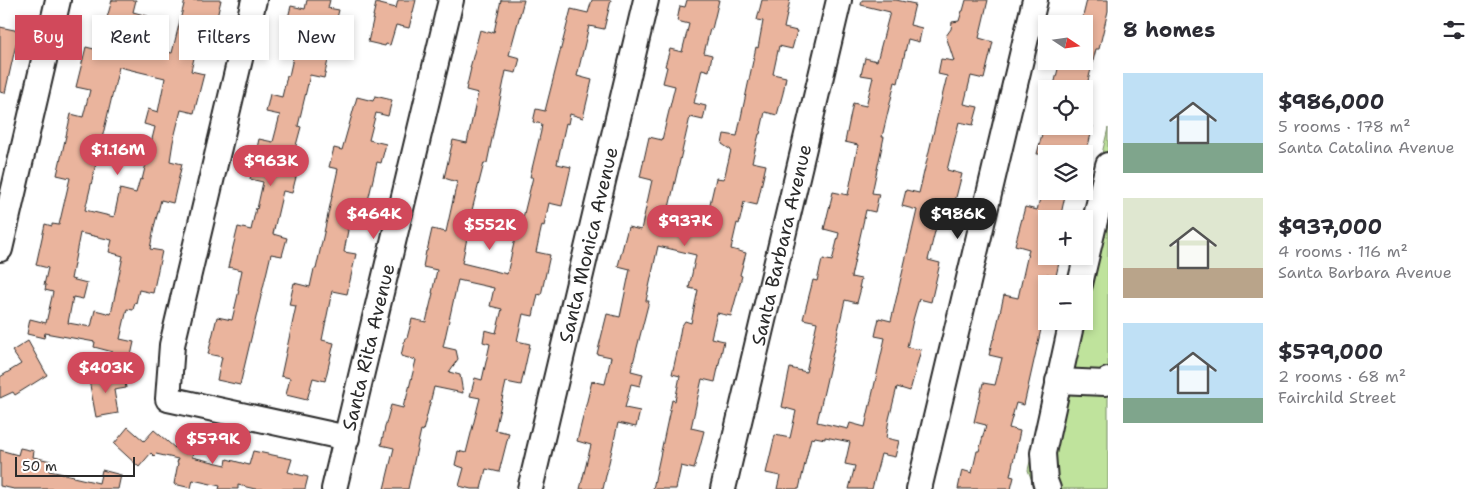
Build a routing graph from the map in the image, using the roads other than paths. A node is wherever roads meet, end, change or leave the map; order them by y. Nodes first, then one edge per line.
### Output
1 (58, 0) edge
2 (254, 0) edge
3 (451, 0) edge
4 (646, 0) edge
5 (839, 0) edge
6 (1035, 0) edge
7 (1108, 165) edge
8 (1098, 247) edge
9 (0, 249) edge
10 (1084, 275) edge
11 (1070, 330) edge
12 (1108, 380) edge
13 (1058, 381) junction
14 (346, 438) junction
15 (334, 489) edge
16 (530, 489) edge
17 (723, 489) edge
18 (919, 489) edge
19 (1048, 489) edge

1 - 9 street
2 - 14 street
3 - 14 street, Santa Rita Avenue
4 - 16 street, Santa Monica Avenue
5 - 17 street, Santa Barbara Avenue
6 - 18 street
7 - 8 street
8 - 10 street
11 - 13 street
12 - 13 street
13 - 19 street
14 - 15 street, Santa Rita Avenue

